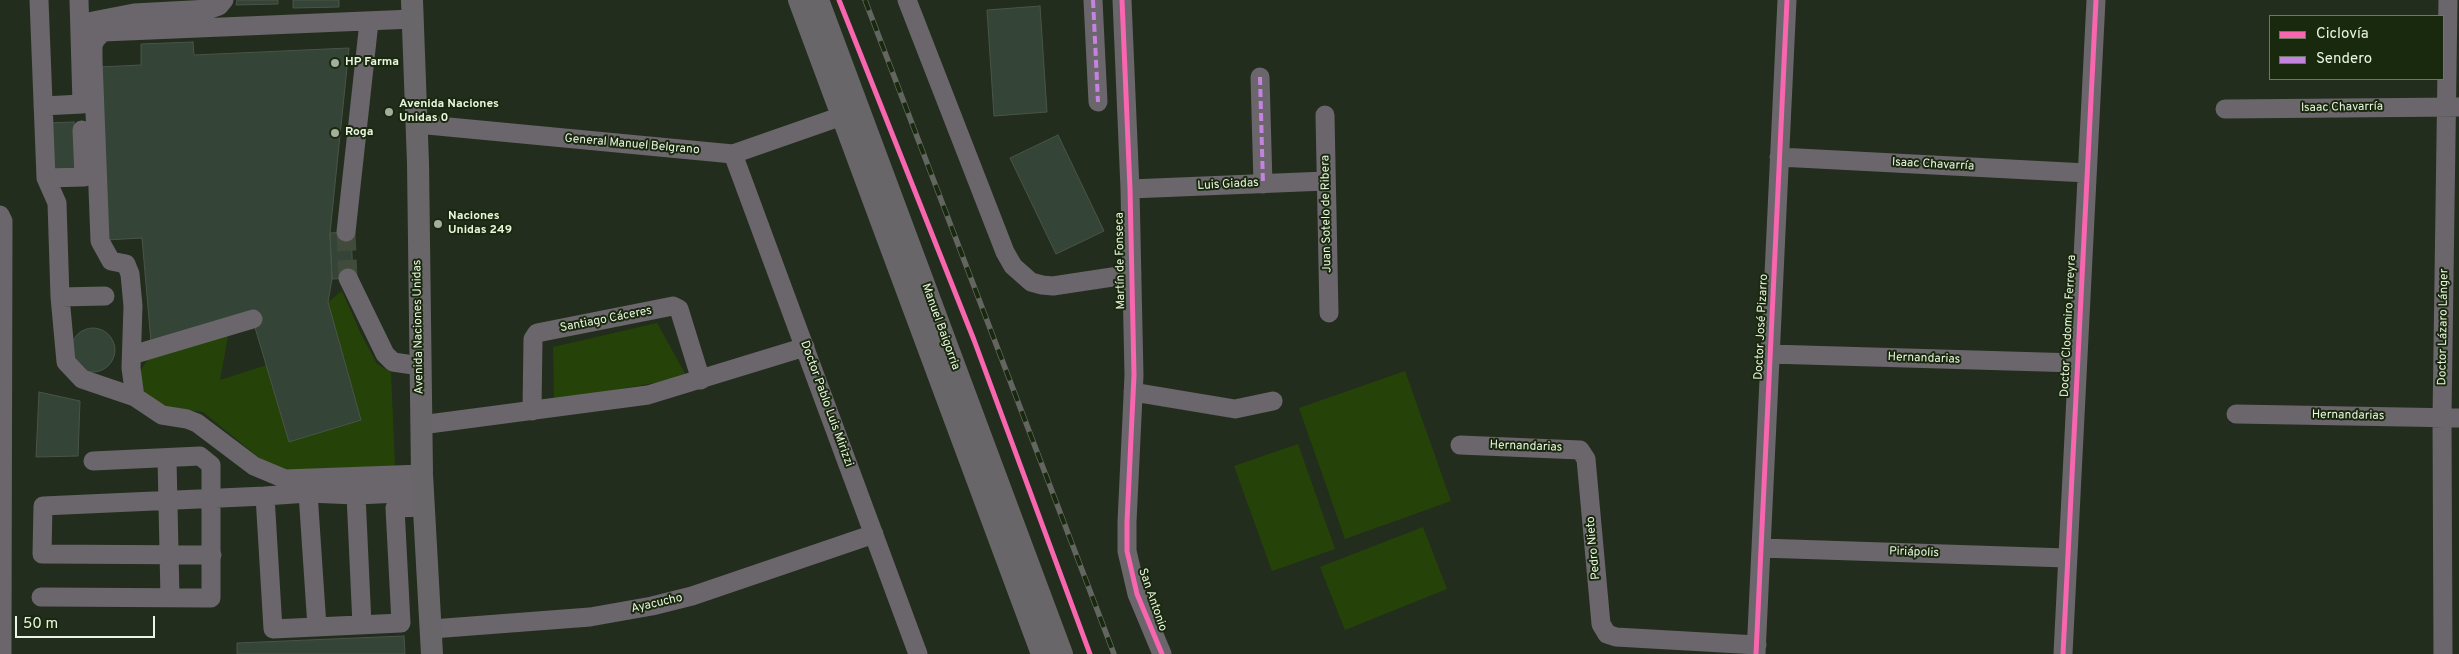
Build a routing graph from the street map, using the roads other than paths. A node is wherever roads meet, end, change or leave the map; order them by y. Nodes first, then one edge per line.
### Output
1 (39, 0) edge
2 (79, 0) edge
3 (224, 0) edge
4 (799, 0) edge
5 (818, 0) edge
6 (907, 0) edge
7 (1093, 0) edge
8 (1122, 0) edge
9 (1787, 0) edge
10 (2096, 0) edge
11 (2448, 0) edge
12 (175, 5) edge
13 (127, 7) edge
14 (412, 10) edge
15 (369, 22) junction
16 (80, 26) junction
17 (1260, 77) dead end
18 (1098, 102) dead end
19 (82, 104) junction
20 (43, 106) junction
21 (2453, 107) edge
22 (2225, 109) dead end
23 (842, 116) junction
24 (1325, 116) dead end
25 (417, 124) junction
26 (733, 154) junction
27 (1780, 156) junction
28 (2087, 174) junction
29 (46, 178) junction
30 (1326, 181) junction
31 (1263, 184) junction
32 (1130, 190) junction
33 (0, 215) edge
34 (346, 232) tunnel mouth
35 (1132, 274) junction
36 (348, 278) tunnel mouth
37 (104, 296) dead end
38 (60, 298) junction
39 (1329, 313) dead end
40 (253, 319) dead end
41 (805, 347) junction
42 (1770, 354) junction
43 (132, 355) junction
44 (2077, 363) junction
45 (420, 366) junction
46 (701, 380) junction
47 (1, 392) edge
48 (1133, 392) junction
49 (135, 397) junction
50 (1273, 401) dead end
51 (532, 411) junction
52 (2236, 414) dead end
53 (2451, 418) edge
54 (421, 425) junction
55 (1460, 445) dead end
56 (167, 458) junction
57 (1586, 459) joint
58 (93, 461) dead end
59 (423, 491) junction
60 (308, 493) junction
61 (356, 495) junction
62 (265, 496) junction
63 (212, 498) junction
64 (168, 501) junction
65 (1127, 522) joint
66 (874, 534) junction
67 (1761, 548) junction
68 (169, 554) junction
69 (212, 555) junction
70 (2067, 558) junction
71 (0, 561) edge
72 (42, 598) dead end
73 (170, 598) junction
74 (362, 625) junction
75 (317, 627) junction
76 (432, 628) junction
77 (1756, 649) edge
78 (2, 654) edge
79 (432, 654) edge
80 (918, 654) edge
81 (1042, 654) edge
82 (1062, 654) edge
83 (1162, 654) edge
84 (2063, 654) edge
85 (2443, 654) edge

1 - 20 street
2 - 16 street
3 - 12 street
4 - 23 main road, Manuel Baigorria
5 - 82 main road, Manuel Baigorria
6 - 35 street
7 - 18 street
8 - 32 street, Martín de Fonseca
9 - 27 street, Doctor José Pizarro
10 - 28 street, Doctor Clodomiro Ferreyra
11 - 21 street, Doctor Lázaro Lánger
12 - 13 street
13 - 16 street
14 - 15 street
14 - 25 main road, Avenida Naciones Unidas
15 - 34 street
15 - 43 street
16 - 19 street
17 - 31 street
19 - 20 street
19 - 29 street
20 - 29 street
21 - 22 street, Isaac Chavarría
21 - 53 street, Doctor Lázaro Lánger
23 - 26 street, General Manuel Belgrano
23 - 81 main road, Manuel Baigorria
24 - 30 street, Juan Sotelo de Ribera
25 - 26 street, General Manuel Belgrano
25 - 45 main road, Avenida Naciones Unidas
26 - 41 street, Doctor Pablo Luis Mirizzi
27 - 28 street, Isaac Chavarría
27 - 42 street, Doctor José Pizarro
28 - 44 street, Doctor Clodomiro Ferreyra
29 - 38 street
30 - 31 street, Luis Giadas
30 - 39 street, Juan Sotelo de Ribera
31 - 32 street, Luis Giadas
32 - 35 street, Martín de Fonseca
33 - 47 street
35 - 48 street, Martín de Fonseca
36 - 45 street
37 - 38 street
38 - 49 street
40 - 43 street
41 - 46 street
41 - 66 street, Doctor Pablo Luis Mirizzi
42 - 44 street, Hernandarias
42 - 67 street, Doctor José Pizarro
43 - 49 street
44 - 70 street, Doctor Clodomiro Ferreyra
45 - 54 main road, Avenida Naciones Unidas
46 - 51 street
46 - 51 street, Santiago Cáceres
47 - 71 street
48 - 50 street
48 - 65 street, Martín de Fonseca
49 - 59 street
51 - 54 street
52 - 53 street, Hernandarias
53 - 85 street, Doctor Lázaro Lánger
54 - 59 main road, Avenida Naciones Unidas
55 - 57 street, Hernandarias
56 - 58 street
56 - 63 street
56 - 64 street
57 - 77 street, Pedro Nieto
59 - 61 street
59 - 74 street
59 - 76 main road, Avenida Naciones Unidas
60 - 61 street
60 - 62 street
60 - 75 street
61 - 74 street
62 - 63 street
62 - 75 street
63 - 64 street
63 - 69 street
64 - 68 street
64 - 68 street
65 - 83 street, San Antonio
66 - 76 street, Ayacucho
66 - 80 street, Doctor Pablo Luis Mirizzi
67 - 70 street, Piriápolis
67 - 77 street, Doctor José Pizarro
68 - 69 street
68 - 73 street
69 - 73 street
70 - 84 street, Doctor Clodomiro Ferreyra
71 - 78 street
72 - 73 street
74 - 75 street
76 - 79 main road, Avenida Naciones Unidas

